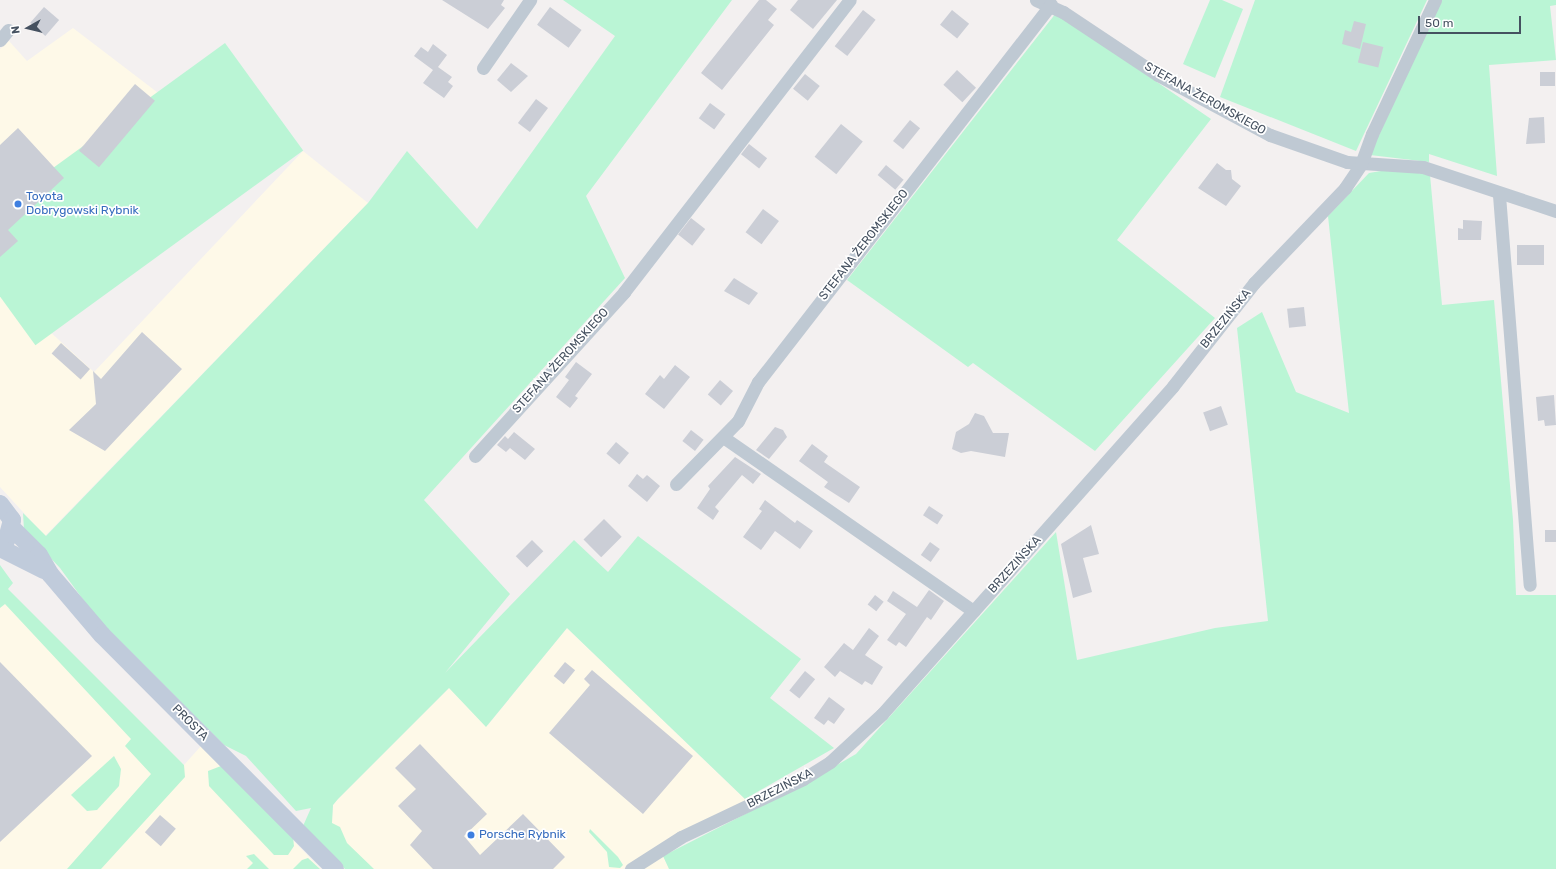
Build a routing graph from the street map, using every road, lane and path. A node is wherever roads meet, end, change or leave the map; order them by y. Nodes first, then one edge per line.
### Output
1 (530, 0) edge
2 (850, 0) edge
3 (1036, 0) edge
4 (1435, 0) edge
5 (1051, 4) junction
6 (483, 68) dead end
7 (1362, 164) junction
8 (1500, 194) junction
9 (1556, 211) edge
10 (723, 437) junction
11 (475, 456) dead end
12 (676, 484) dead end
13 (0, 504) edge
14 (12, 528) junction
15 (0, 545) edge
16 (0, 548) edge
17 (50, 574) junction
18 (1530, 584) dead end
19 (973, 611) junction
20 (335, 869) edge
21 (631, 869) edge

1 - 6 street
2 - 11 street, STEFANA ŻEROMSKIEGO
3 - 5 street, STEFANA ŻEROMSKIEGO
4 - 7 street, BRZEZIŃSKA
5 - 7 street, STEFANA ŻEROMSKIEGO
5 - 10 street, STEFANA ŻEROMSKIEGO
7 - 8 street, STEFANA ŻEROMSKIEGO
7 - 19 street, BRZEZIŃSKA
8 - 9 street, STEFANA ŻEROMSKIEGO
8 - 18 street
10 - 12 street, STEFANA ŻEROMSKIEGO
10 - 19 street
13 - 14 main road
14 - 15 main road
14 - 17 main road, PROSTA
16 - 17 main road, PROSTA
17 - 20 main road, PROSTA
19 - 21 street, BRZEZIŃSKA

